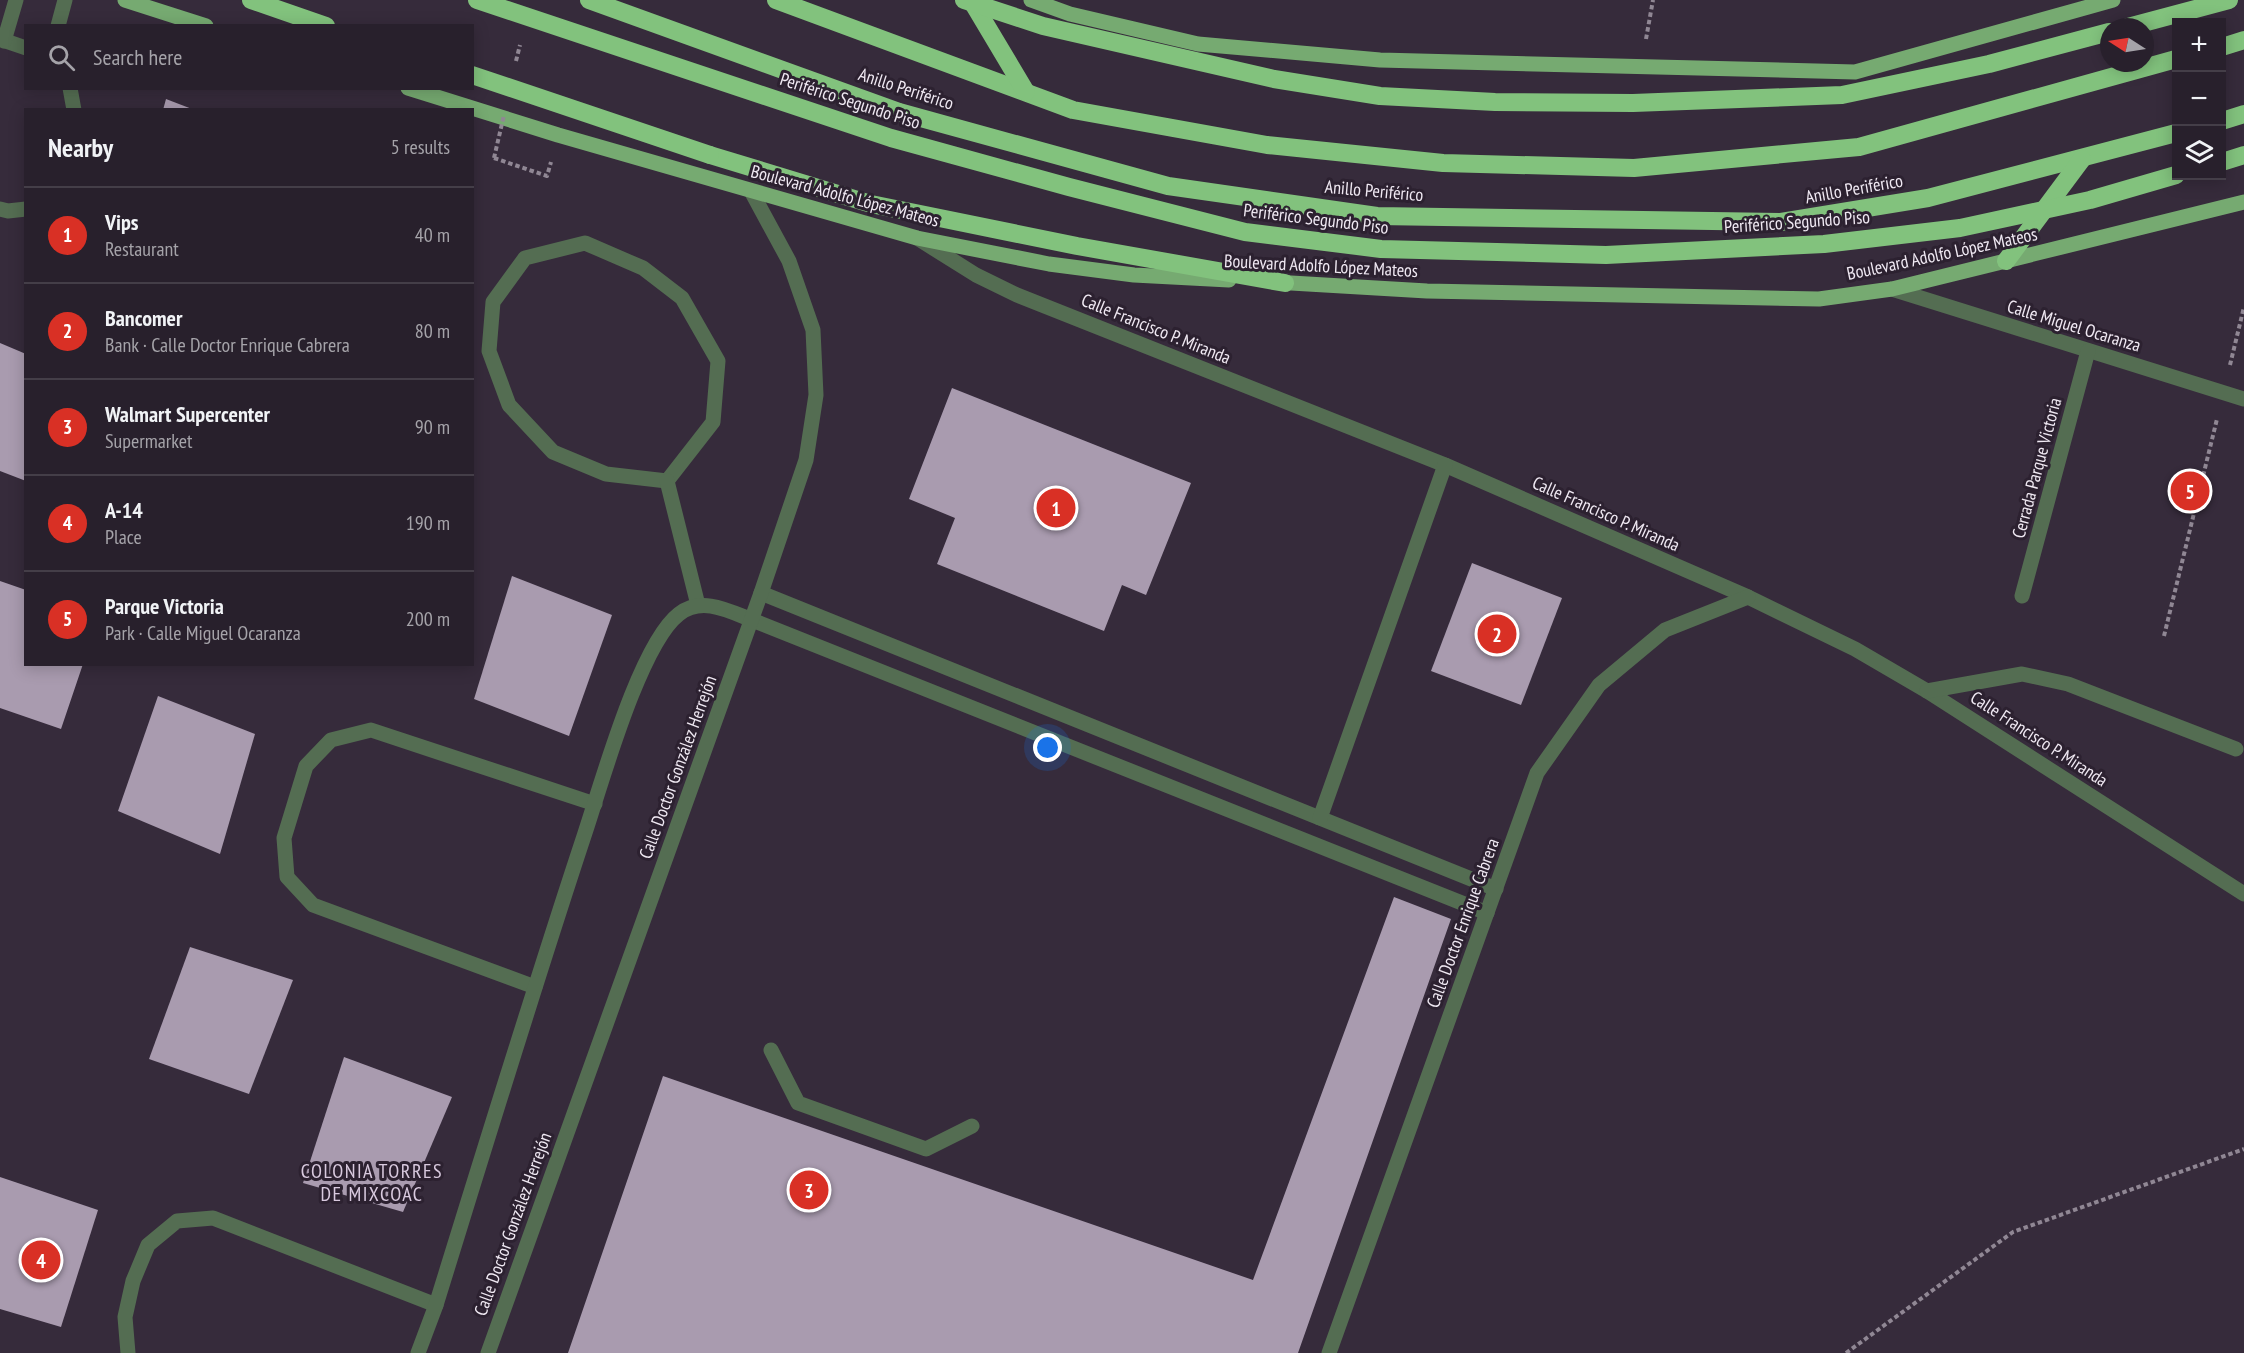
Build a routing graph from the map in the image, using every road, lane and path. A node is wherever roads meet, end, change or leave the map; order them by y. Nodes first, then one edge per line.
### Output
1 (15, 0) edge
2 (65, 0) edge
3 (124, 0) edge
4 (251, 0) edge
5 (477, 0) edge
6 (589, 0) edge
7 (776, 0) edge
8 (964, 0) edge
9 (971, 0) edge
10 (1031, 0) edge
11 (1653, 0) edge
12 (2113, 0) edge
13 (2229, 0) edge
14 (2154, 20) edge
15 (59, 24) edge
16 (200, 24) edge
17 (320, 24) edge
18 (2100, 34) edge
19 (2, 40) edge
20 (2244, 40) edge
21 (2226, 46) edge
22 (24, 47) edge
23 (2172, 60) edge
24 (1641, 66) junction
25 (474, 76) edge
26 (70, 90) edge
27 (415, 90) edge
28 (1026, 92) junction
29 (74, 108) edge
30 (2244, 114) edge
31 (2226, 120) edge
32 (2172, 134) edge
33 (2244, 155) edge
34 (494, 158) dead end
35 (2082, 159) junction
36 (2226, 161) edge
37 (547, 176) dead end
38 (2172, 176) edge
39 (751, 191) junction
40 (2244, 202) edge
41 (0, 209) edge
42 (24, 209) edge
43 (917, 238) junction
44 (2006, 261) junction
45 (1285, 283) junction
46 (1892, 289) junction
47 (2244, 307) edge
48 (2088, 351) junction
49 (2223, 392) junction
50 (2244, 399) edge
51 (1444, 465) junction
52 (667, 481) junction
53 (761, 593) junction
54 (2022, 596) dead end
55 (1748, 597) junction
56 (698, 605) junction
57 (752, 620) junction
58 (2164, 636) dead end
59 (1927, 690) junction
60 (2236, 748) dead end
61 (595, 804) junction
62 (1320, 818) junction
63 (1496, 888) junction
64 (2244, 894) edge
65 (1487, 913) junction
66 (535, 987) junction
67 (771, 1050) dead end
68 (972, 1126) dead end
69 (2244, 1149) edge
70 (436, 1305) junction
71 (128, 1353) edge
72 (418, 1353) edge
73 (488, 1353) edge
74 (1329, 1353) edge
75 (1846, 1353) edge

1 - 19 street
2 - 15 street
3 - 16 main road
4 - 17 highway
5 - 38 highway, Periférico Segundo Piso, bridge
6 - 35 highway, Anillo Periférico
7 - 28 highway, Anillo Periférico
8 - 18 highway, bridge
9 - 28 highway
10 - 24 main road
11 - 24 path
12 - 24 main road
13 - 14 highway
19 - 22 street
20 - 21 highway
23 - 28 highway, Anillo Periférico
25 - 45 highway, bridge
26 - 29 street
27 - 39 main road, Boulevard Adolfo López Mateos
30 - 31 highway
32 - 35 highway, Anillo Periférico
33 - 36 highway
34 - 37 path
35 - 44 highway
39 - 43 main road, Boulevard Adolfo López Mateos
39 - 53 street, Calle Doctor González Herrejón
40 - 44 main road, Boulevard Adolfo López Mateos
41 - 42 street
43 - 45 main road, Boulevard Adolfo López Mateos
43 - 51 street, Calle Francisco P. Miranda
44 - 46 main road, Boulevard Adolfo López Mateos
45 - 46 main road, Boulevard Adolfo López Mateos
46 - 48 street, Calle Miguel Ocaranza
47 - 49 path
48 - 49 street, Calle Miguel Ocaranza
48 - 54 street, Cerrada Parque Victoria
49 - 50 street, Calle Miguel Ocaranza
49 - 58 path
51 - 55 street, Calle Francisco P. Miranda
51 - 62 street
52 - 52 street
52 - 56 street
53 - 57 street, Calle Doctor González Herrejón
53 - 62 street
55 - 59 street, Calle Francisco P. Miranda
55 - 63 street, Calle Doctor Enrique Cabrera
56 - 57 street
56 - 61 street
57 - 65 street
57 - 73 street, Calle Doctor González Herrejón
59 - 60 street
59 - 64 street, Calle Francisco P. Miranda
61 - 66 street
61 - 66 street
62 - 63 street
63 - 65 street, Calle Doctor Enrique Cabrera
65 - 74 street, Calle Doctor Enrique Cabrera
66 - 70 street
67 - 68 street
69 - 75 path
70 - 71 street
70 - 72 street

